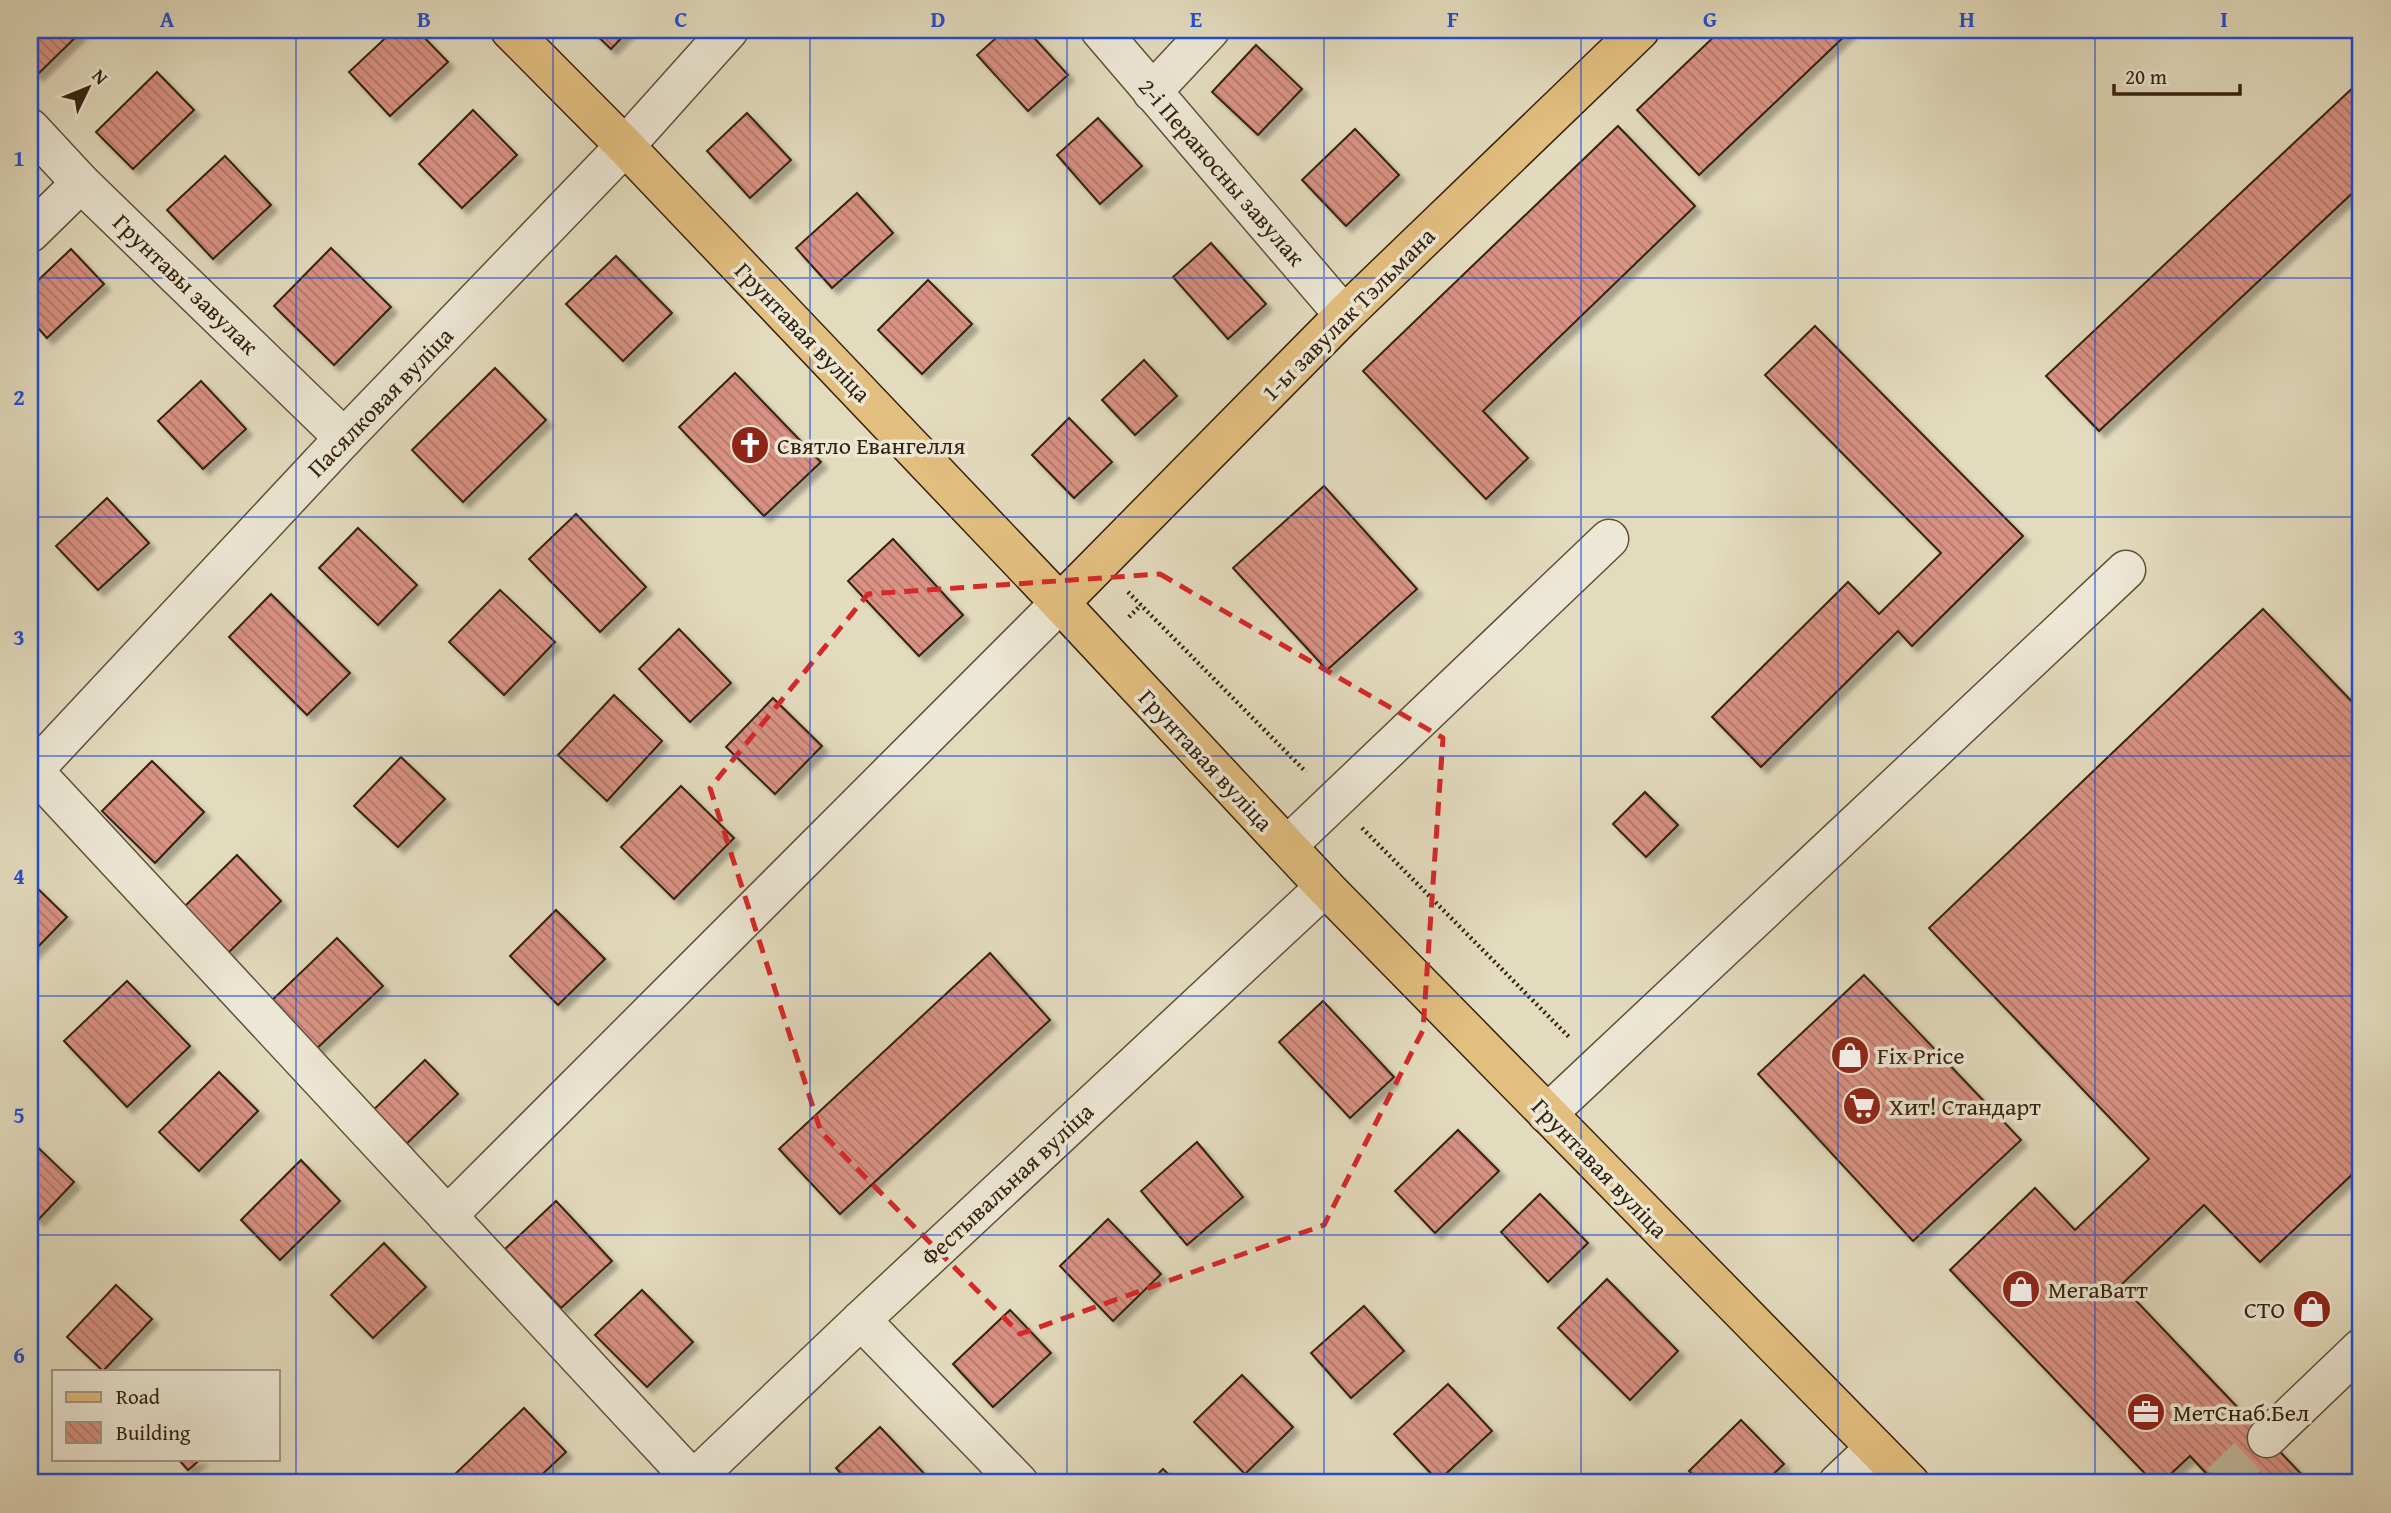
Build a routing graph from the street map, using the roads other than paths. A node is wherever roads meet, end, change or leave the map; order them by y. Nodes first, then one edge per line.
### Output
1 (510, 30) edge
2 (729, 30) edge
3 (1100, 30) edge
4 (1210, 30) edge
5 (1640, 30) edge
6 (1152, 92) junction
7 (30, 128) edge
8 (625, 146) junction
9 (81, 183) junction
10 (30, 233) edge
11 (1344, 315) junction
12 (344, 438) junction
13 (1609, 539) dead end
14 (2126, 570) dead end
15 (1060, 603) junction
16 (31, 772) edge
17 (1287, 846) junction
18 (1325, 887) junction
19 (1547, 1114) junction
20 (447, 1216) junction
21 (861, 1320) junction
22 (2361, 1348) edge
23 (2267, 1438) tunnel mouth
24 (1875, 1448) junction
25 (692, 1482) edge
26 (1019, 1483) edge
27 (1838, 1483) edge
28 (1910, 1483) edge

1 - 8 main road, Грунтавая вуліца
2 - 8 street, Пасялковая вуліца
3 - 6 street, 2-і Пераносны завулак
4 - 6 street
5 - 11 main road, 1-ы завулак Тэльмана
6 - 11 street, 2-і Пераносны завулак
7 - 9 street, Грунтавы завулак
8 - 12 street, Пасялковая вуліца
8 - 15 main road, Грунтавая вуліца
9 - 10 street
9 - 12 street, Грунтавы завулак
11 - 15 main road, 1-ы завулак Тэльмана
12 - 16 street, Пасялковая вуліца
13 - 17 street
14 - 19 street
15 - 17 main road, Грунтавая вуліца
15 - 20 street
16 - 20 street
17 - 18 main road, Грунтавая вуліца
18 - 19 main road, Грунтавая вуліца
18 - 21 street, Фестывальная вуліца
19 - 24 main road, Грунтавая вуліца
20 - 25 street
21 - 25 street, Фестывальная вуліца
21 - 26 street
22 - 23 street
24 - 27 street
24 - 28 main road, Грунтавая вуліца

